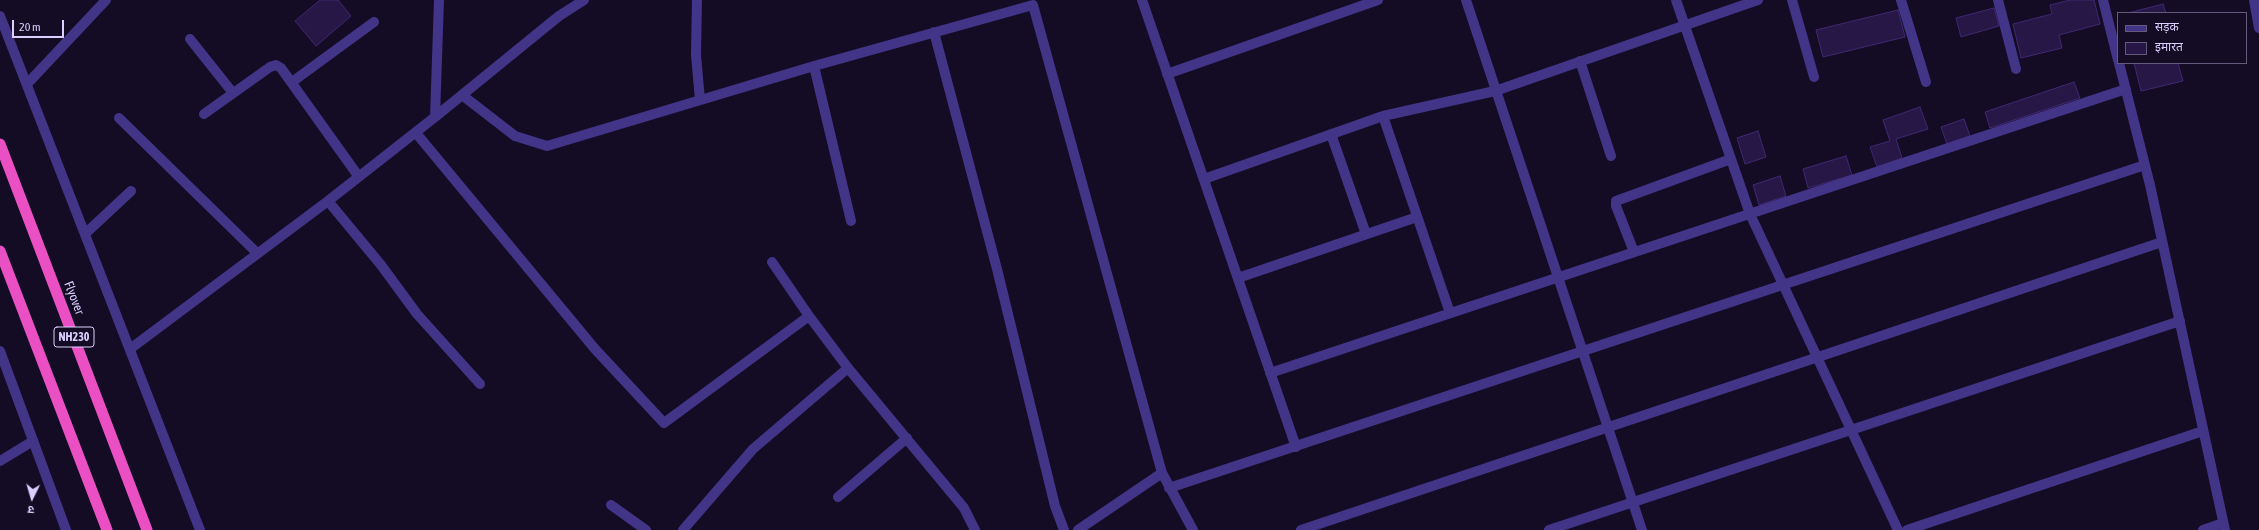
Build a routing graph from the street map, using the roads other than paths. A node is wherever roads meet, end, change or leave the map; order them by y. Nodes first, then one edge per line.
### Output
1 (106, 0) edge
2 (439, 0) edge
3 (584, 0) edge
4 (697, 0) edge
5 (1142, 0) edge
6 (1378, 0) edge
7 (1466, 0) edge
8 (1676, 0) edge
9 (1758, 0) edge
10 (1792, 0) edge
11 (1901, 0) edge
12 (1998, 0) edge
13 (2103, 0) edge
14 (2254, 0) edge
15 (0, 16) edge
16 (374, 22) dead end
17 (1685, 25) junction
18 (2259, 28) edge
19 (934, 32) junction
20 (190, 38) dead end
21 (2117, 56) edge
22 (1580, 61) junction
23 (2119, 64) edge
24 (814, 66) junction
25 (2016, 69) dead end
26 (1167, 74) junction
27 (1814, 77) dead end
28 (292, 82) junction
29 (1926, 82) dead end
30 (28, 83) junction
31 (2126, 89) junction
32 (1495, 91) junction
33 (233, 93) junction
34 (462, 95) junction
35 (700, 100) junction
36 (204, 114) dead end
37 (1383, 116) junction
38 (435, 117) junction
39 (119, 118) dead end
40 (416, 133) junction
41 (1331, 134) junction
42 (0, 144) edge
43 (1611, 156) dead end
44 (1731, 159) junction
45 (2145, 165) junction
46 (359, 177) junction
47 (1204, 179) junction
48 (131, 191) dead end
49 (328, 201) junction
50 (1750, 214) junction
51 (1417, 217) junction
52 (851, 221) dead end
53 (86, 234) junction
54 (1366, 234) junction
55 (2162, 242) junction
56 (0, 251) edge
57 (1634, 252) junction
58 (257, 253) junction
59 (772, 262) dead end
60 (1558, 277) junction
61 (1238, 278) junction
62 (1783, 285) junction
63 (1450, 313) junction
64 (809, 316) junction
65 (2180, 321) junction
66 (130, 349) junction
67 (0, 351) edge
68 (1583, 351) junction
69 (1817, 357) junction
70 (848, 368) junction
71 (1270, 373) junction
72 (480, 384) dead end
73 (1608, 427) junction
74 (1851, 430) junction
75 (2203, 431) junction
76 (907, 438) junction
77 (34, 442) junction
78 (1296, 447) junction
79 (0, 461) edge
80 (1162, 473) junction
81 (1169, 488) junction
82 (838, 497) dead end
83 (1633, 502) junction
84 (611, 505) dead end
85 (2224, 527) edge
86 (1080, 529) edge
87 (66, 530) edge
88 (107, 530) edge
89 (148, 530) edge
90 (200, 530) edge
91 (646, 530) edge
92 (683, 530) edge
93 (975, 530) edge
94 (1064, 530) edge
95 (1193, 530) edge
96 (1301, 530) edge
97 (1549, 530) edge
98 (1642, 530) edge
99 (1898, 530) edge
100 (1907, 530) edge
101 (2203, 530) edge

1 - 30 street
2 - 38 street
3 - 34 street
4 - 35 street
5 - 26 street
6 - 26 street
7 - 32 street
8 - 17 street
9 - 17 street
10 - 27 street
11 - 29 street
12 - 25 street
13 - 21 street
14 - 18 street
15 - 30 street
16 - 28 street
17 - 22 street
17 - 44 street
19 - 24 street
19 - 80 street
19 - 94 street
20 - 33 street
22 - 32 street
22 - 43 street
23 - 31 street
24 - 35 street
24 - 52 street
26 - 47 street
28 - 33 street
28 - 46 street
30 - 53 street
31 - 45 street
31 - 50 street
32 - 37 street
32 - 60 street
33 - 36 street
34 - 35 street
34 - 38 street
37 - 41 street
37 - 51 street
38 - 40 street
39 - 58 street
40 - 46 street
40 - 64 street
41 - 47 street
41 - 54 street
42 - 89 highway, Flyover / NH230
44 - 50 street
44 - 57 street
45 - 55 street
45 - 62 street
46 - 49 street
47 - 61 street
48 - 53 street
49 - 58 street
49 - 72 street
50 - 57 street
50 - 62 street
51 - 54 street
51 - 63 street
53 - 66 street
54 - 61 street
55 - 65 street
55 - 69 street
56 - 88 highway, NH230
57 - 60 street
58 - 66 street
59 - 64 street
60 - 63 street
60 - 68 street
61 - 71 street
62 - 68 street
62 - 69 street
63 - 71 street
64 - 70 street
65 - 74 street
65 - 75 street
66 - 90 street
67 - 77 street
68 - 73 street
68 - 78 street
69 - 73 street
69 - 74 street
70 - 76 street
70 - 92 street
71 - 78 street
73 - 83 street
73 - 96 street
74 - 83 street
74 - 99 street
75 - 85 street
75 - 100 street
76 - 82 street
76 - 93 street
77 - 79 street
77 - 87 street
78 - 81 street
80 - 81 street
80 - 86 street
81 - 95 street
83 - 97 street
83 - 98 street
84 - 91 street
85 - 101 street

